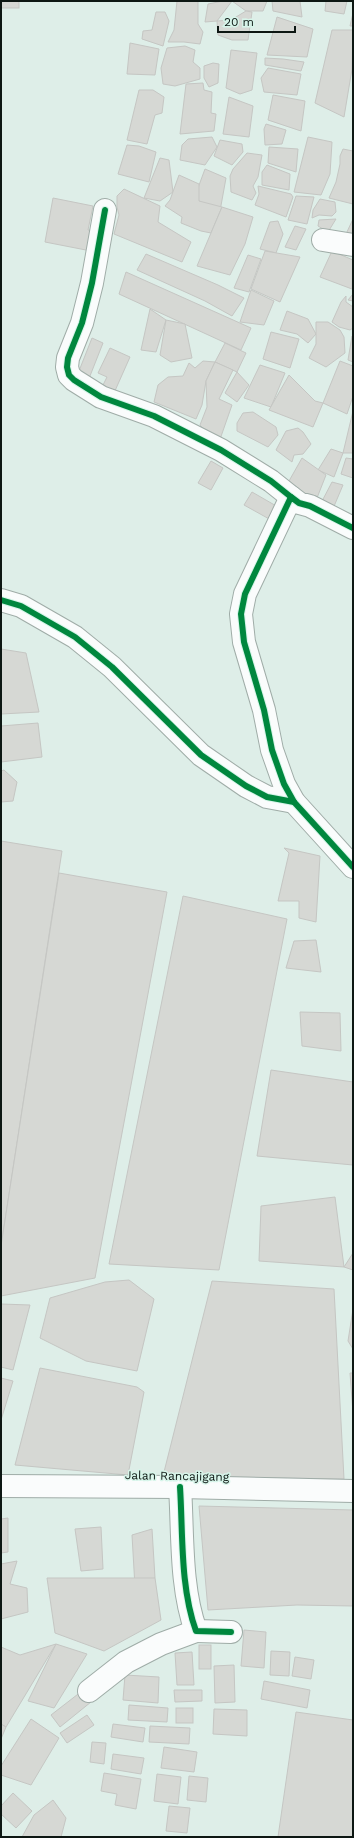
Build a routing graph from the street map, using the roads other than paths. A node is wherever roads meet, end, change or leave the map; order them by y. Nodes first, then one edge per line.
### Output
1 (105, 210) dead end
2 (323, 240) dead end
3 (353, 246) edge
4 (291, 497) junction
5 (353, 528) edge
6 (1, 600) edge
7 (294, 802) junction
8 (353, 867) edge
9 (1, 1486) edge
10 (180, 1487) junction
11 (353, 1492) edge
12 (196, 1631) junction
13 (231, 1632) dead end
14 (89, 1691) dead end

1 - 4 street
2 - 3 street
4 - 5 street
4 - 7 street
6 - 7 street
7 - 8 street
9 - 10 street, Jalan Rancajigang
10 - 11 street, Jalan Rancajigang
10 - 12 street
12 - 13 street
12 - 14 street

